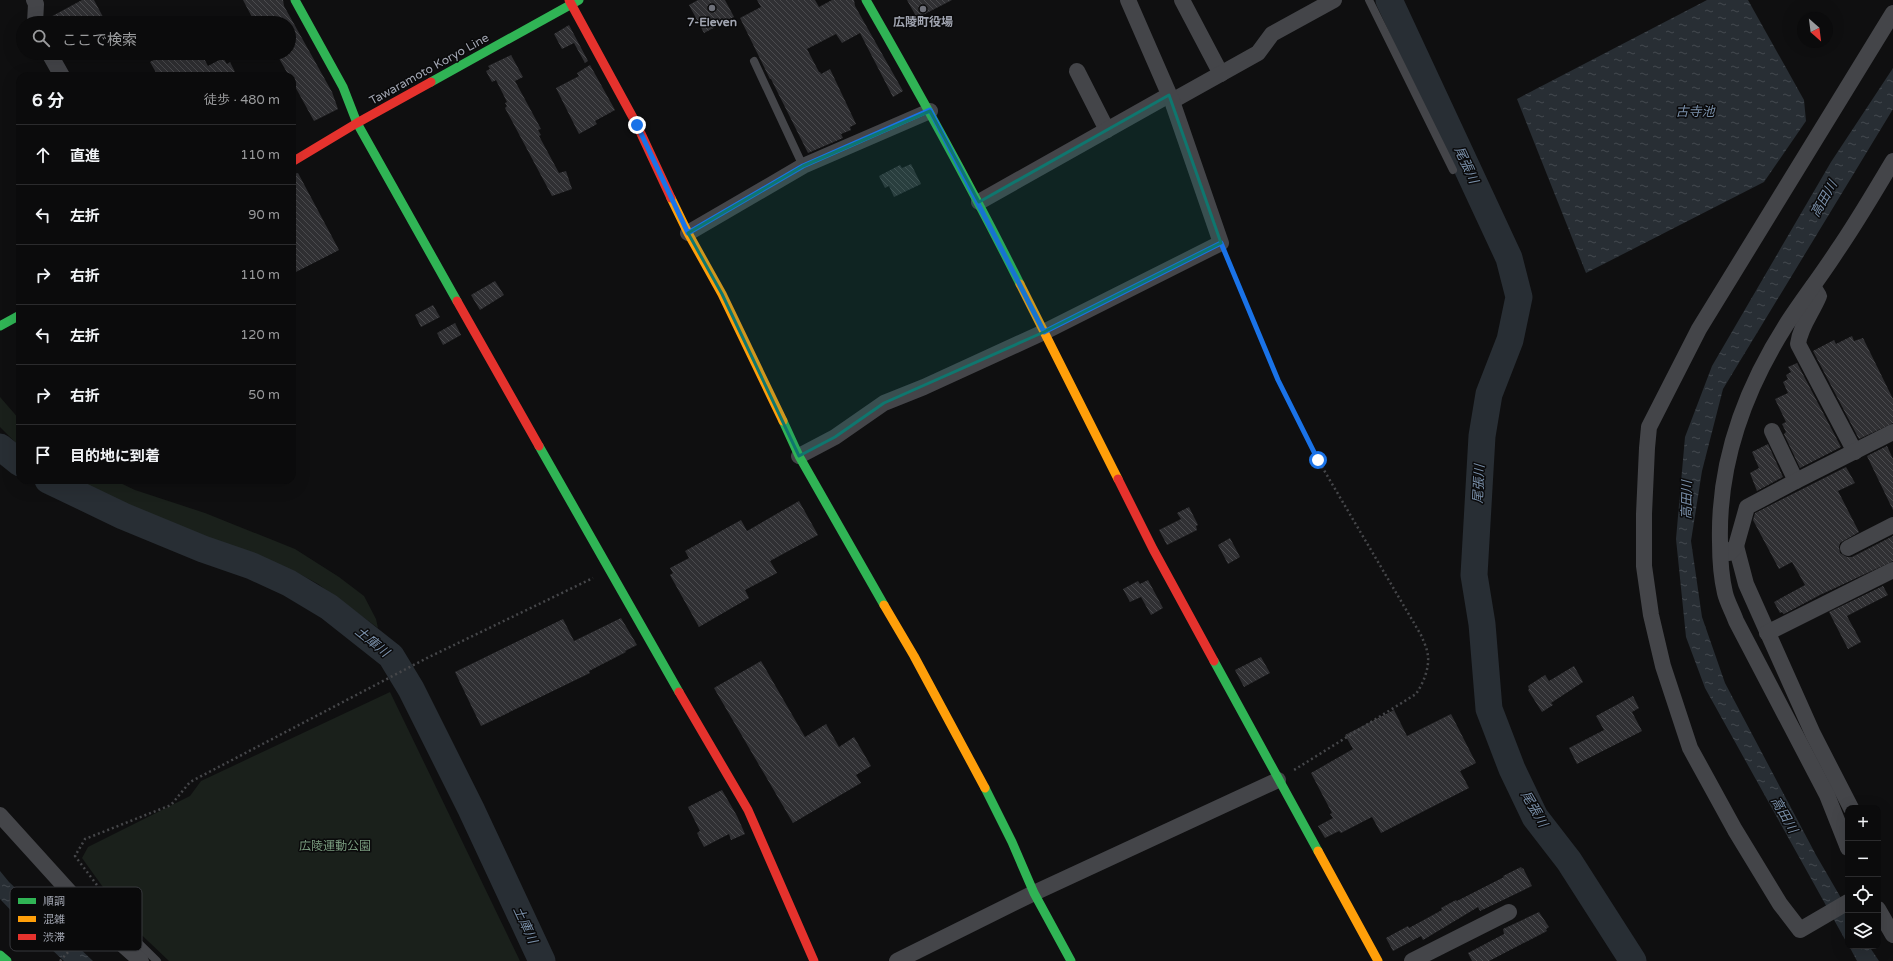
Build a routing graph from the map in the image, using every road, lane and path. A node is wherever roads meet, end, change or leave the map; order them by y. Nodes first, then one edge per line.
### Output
1 (34, 0) edge
2 (295, 0) edge
3 (866, 0) edge
4 (1128, 0) edge
5 (1182, 0) edge
6 (1334, 0) edge
7 (1369, 0) edge
8 (573, 1) edge
9 (1893, 13) edge
10 (35, 16) edge
11 (53, 60) edge
12 (754, 61) dead end
13 (1077, 71) dead end
14 (60, 72) edge
15 (1221, 74) junction
16 (1170, 98) junction
17 (930, 110) junction
18 (357, 123) junction
19 (1107, 130) junction
20 (296, 160) edge
21 (1893, 161) edge
22 (803, 166) junction
23 (1453, 170) dead end
24 (978, 202) junction
25 (695, 229) junction
26 (1221, 243) junction
27 (1813, 286) junction
28 (16, 317) edge
29 (0, 326) edge
30 (1044, 332) junction
31 (1772, 431) dead end
32 (1893, 432) edge
33 (806, 452) junction
34 (1855, 452) junction
35 (1796, 481) junction
36 (1893, 525) edge
37 (1736, 546) junction
38 (1848, 548) dead end
39 (608, 570) junction
40 (1893, 570) edge
41 (1725, 593) junction
42 (1767, 633) junction
43 (1278, 780) junction
44 (1848, 805) edge
45 (0, 815) edge
46 (1845, 841) edge
47 (72, 887) edge
48 (99, 887) edge
49 (1034, 892) junction
50 (1845, 904) edge
51 (1509, 912) dead end
52 (1880, 913) edge
53 (1892, 934) edge
54 (142, 949) edge
55 (68, 951) edge
56 (131, 951) edge
57 (0, 955) edge
58 (7, 961) edge
59 (60, 961) edge
60 (140, 961) edge
61 (157, 961) edge
62 (814, 961) edge
63 (898, 961) edge
64 (1071, 961) edge
65 (1378, 961) edge
66 (1412, 961) edge

1 - 10 street
2 - 18 street
3 - 17 street
4 - 16 street
5 - 15 street
6 - 15 street
7 - 23 lane
8 - 18 street, Tawaramoto Koryo Line
8 - 25 street
9 - 50 street
11 - 14 street
12 - 22 lane
13 - 19 street
15 - 16 street
16 - 19 street
16 - 26 street
17 - 22 street
17 - 24 street
18 - 20 street, Tawaramoto Koryo Line
18 - 39 street
19 - 24 street
21 - 27 street
22 - 25 street
24 - 30 street
25 - 33 street
26 - 30 street
26 - 43 path
27 - 34 street
27 - 41 street
28 - 29 street
30 - 33 street
30 - 43 street
31 - 35 street
32 - 34 street
33 - 49 street
34 - 35 street
35 - 37 street
36 - 38 street
37 - 41 street
37 - 42 street
39 - 48 path
39 - 62 street
40 - 42 street
41 - 46 street
42 - 44 street
43 - 49 street
43 - 65 street
45 - 47 street
49 - 63 street
49 - 64 street
51 - 66 street
52 - 53 street
54 - 61 lane
55 - 59 path
56 - 60 street
57 - 58 street

